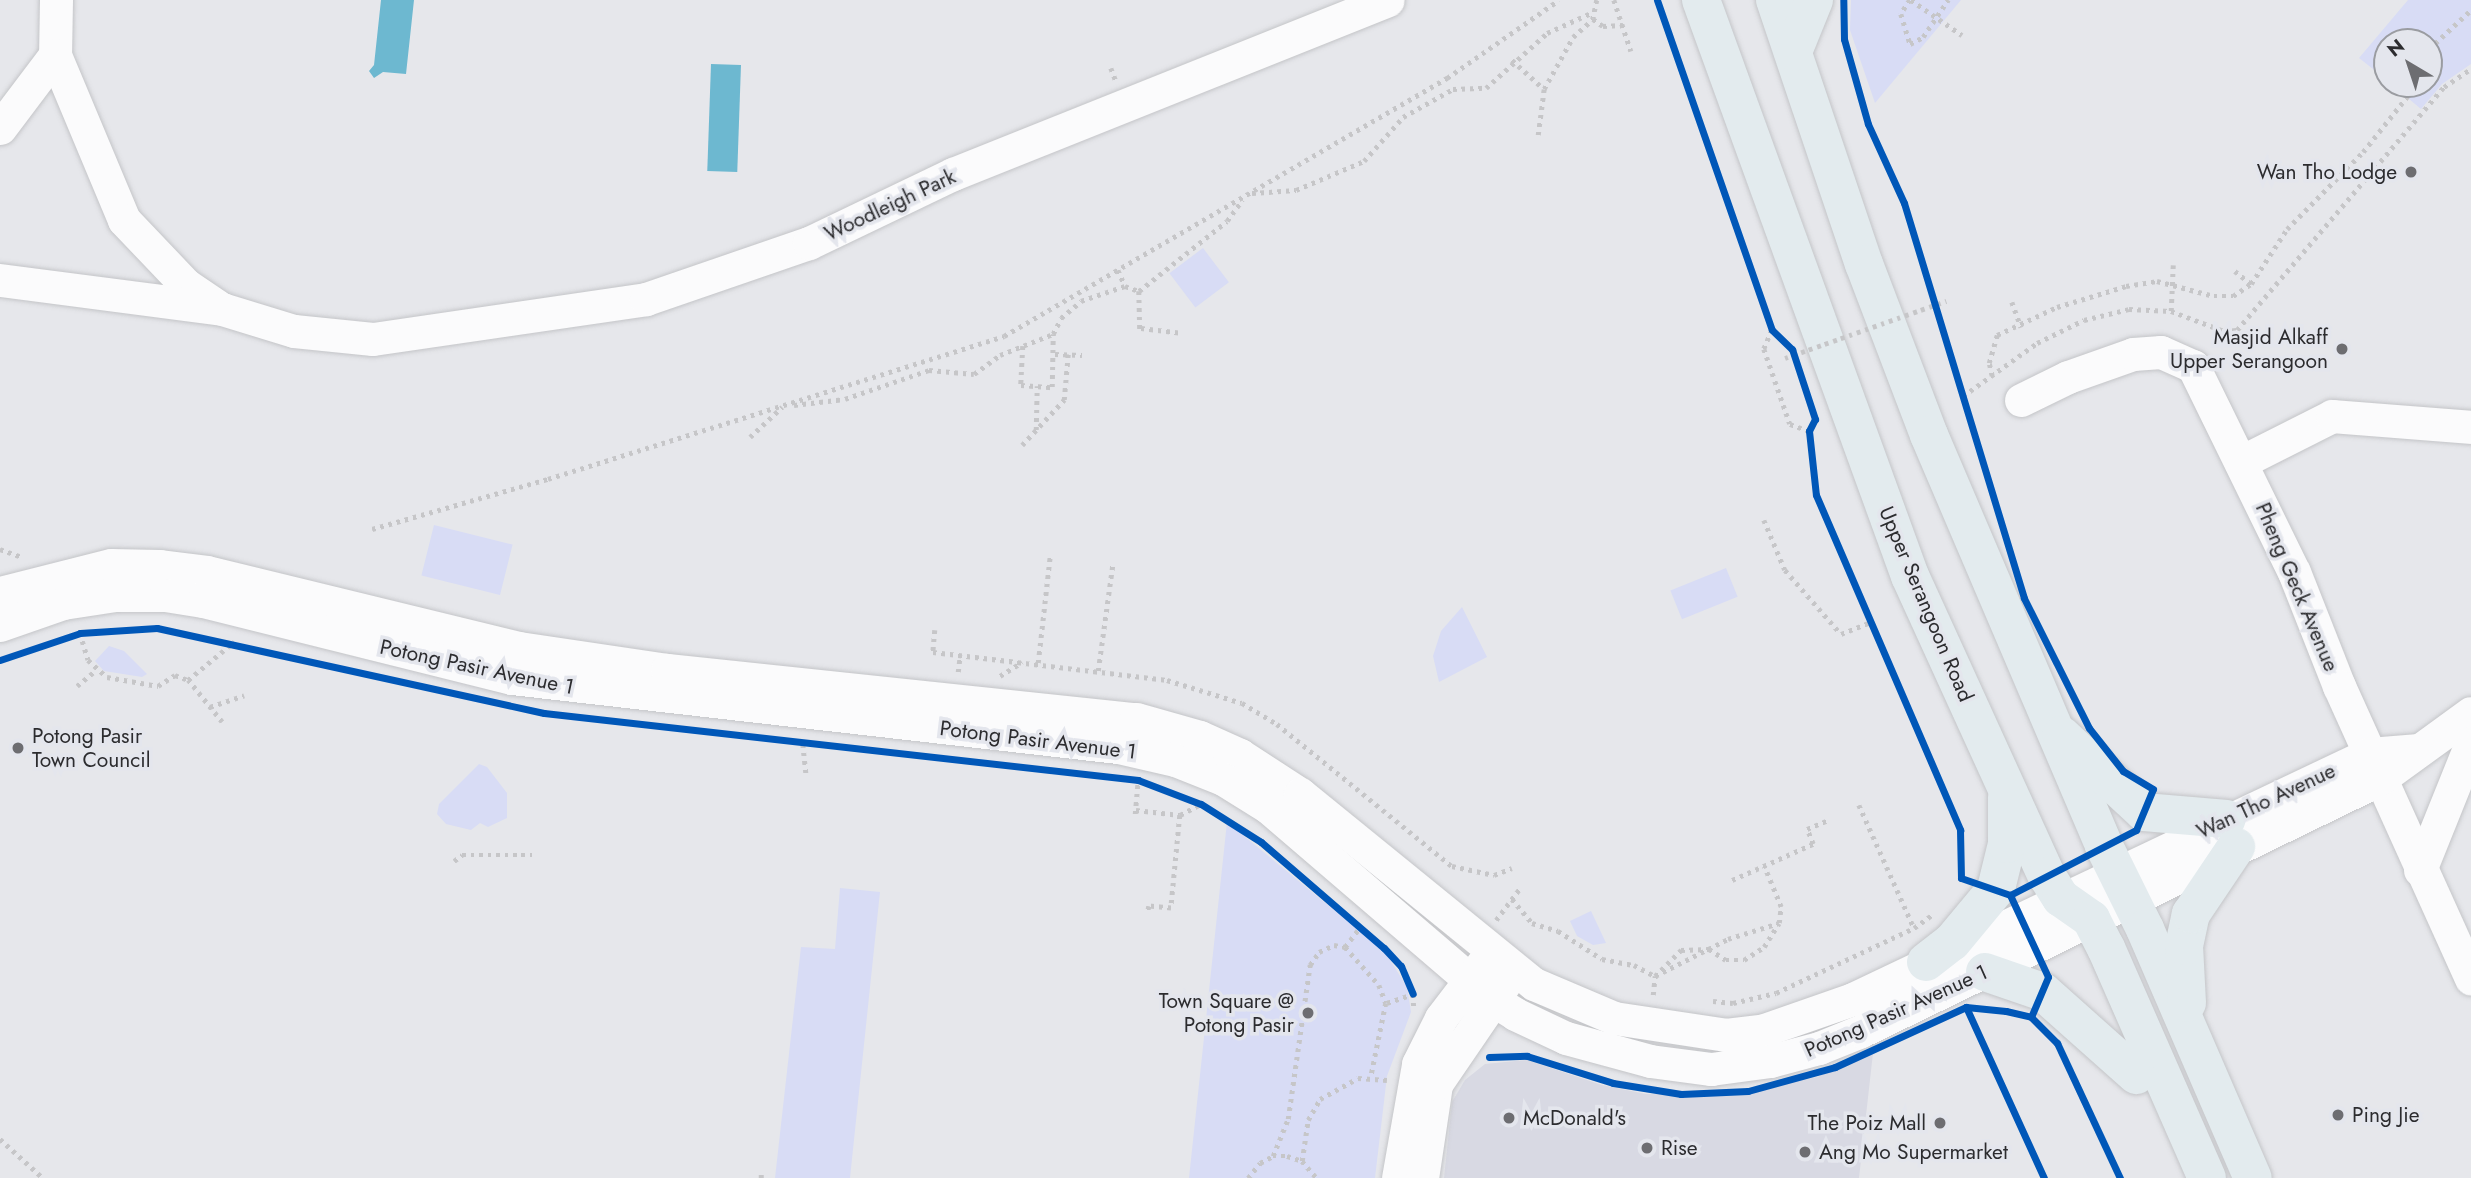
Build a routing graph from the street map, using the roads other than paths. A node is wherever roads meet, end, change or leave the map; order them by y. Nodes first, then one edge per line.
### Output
1 (56, 0) edge
2 (1387, 0) edge
3 (1701, 0) edge
4 (1775, 0) edge
5 (1814, 0) edge
6 (1793, 52) junction
7 (55, 55) junction
8 (0, 128) edge
9 (0, 280) edge
10 (222, 310) junction
11 (2021, 400) dead end
12 (2471, 427) edge
13 (2243, 461) junction
14 (0, 593) edge
15 (0, 625) edge
16 (2471, 713) edge
17 (2057, 732) junction
18 (2471, 743) edge
19 (2374, 767) junction
20 (2007, 788) junction
21 (2232, 833) junction
22 (2420, 870) junction
23 (2122, 887) junction
24 (2073, 916) junction
25 (1499, 950) junction
26 (1926, 962) junction
27 (1985, 972) junction
28 (2471, 979) edge
29 (1481, 990) junction
30 (2192, 1044) junction
31 (2136, 1075) junction
32 (1398, 1178) edge
33 (1422, 1178) edge
34 (2178, 1178) edge
35 (2207, 1178) edge
36 (2253, 1178) edge

1 - 7 street
2 - 10 street, Woodleigh Park
3 - 20 main road, Upper Serangoon Road
4 - 6 main road
5 - 6 main road
6 - 17 main road
7 - 8 street
7 - 10 street
9 - 10 street
11 - 13 street, Pheng Geck Avenue
12 - 13 street
13 - 19 street, Pheng Geck Avenue
14 - 25 street, Potong Pasir Avenue 1
15 - 29 street, Potong Pasir Avenue 1
16 - 19 street, Wan Tho Avenue
17 - 21 main road
17 - 23 main road
18 - 22 street
19 - 21 street, Wan Tho Avenue
19 - 22 street, Pheng Geck Avenue
20 - 24 main road, Upper Serangoon Road
20 - 26 main road
21 - 23 street, Wan Tho Avenue
21 - 30 main road
22 - 28 street, Pheng Geck Avenue
23 - 24 street, Potong Pasir Avenue 1
23 - 30 main road
24 - 26 street, Potong Pasir Avenue 1
24 - 27 street, Potong Pasir Avenue 1
24 - 31 main road
24 - 35 main road, Upper Serangoon Road
25 - 26 street, Potong Pasir Avenue 1
25 - 29 street
27 - 29 street, Potong Pasir Avenue 1
27 - 31 main road
29 - 32 street
29 - 33 street
30 - 36 main road
31 - 34 main road

